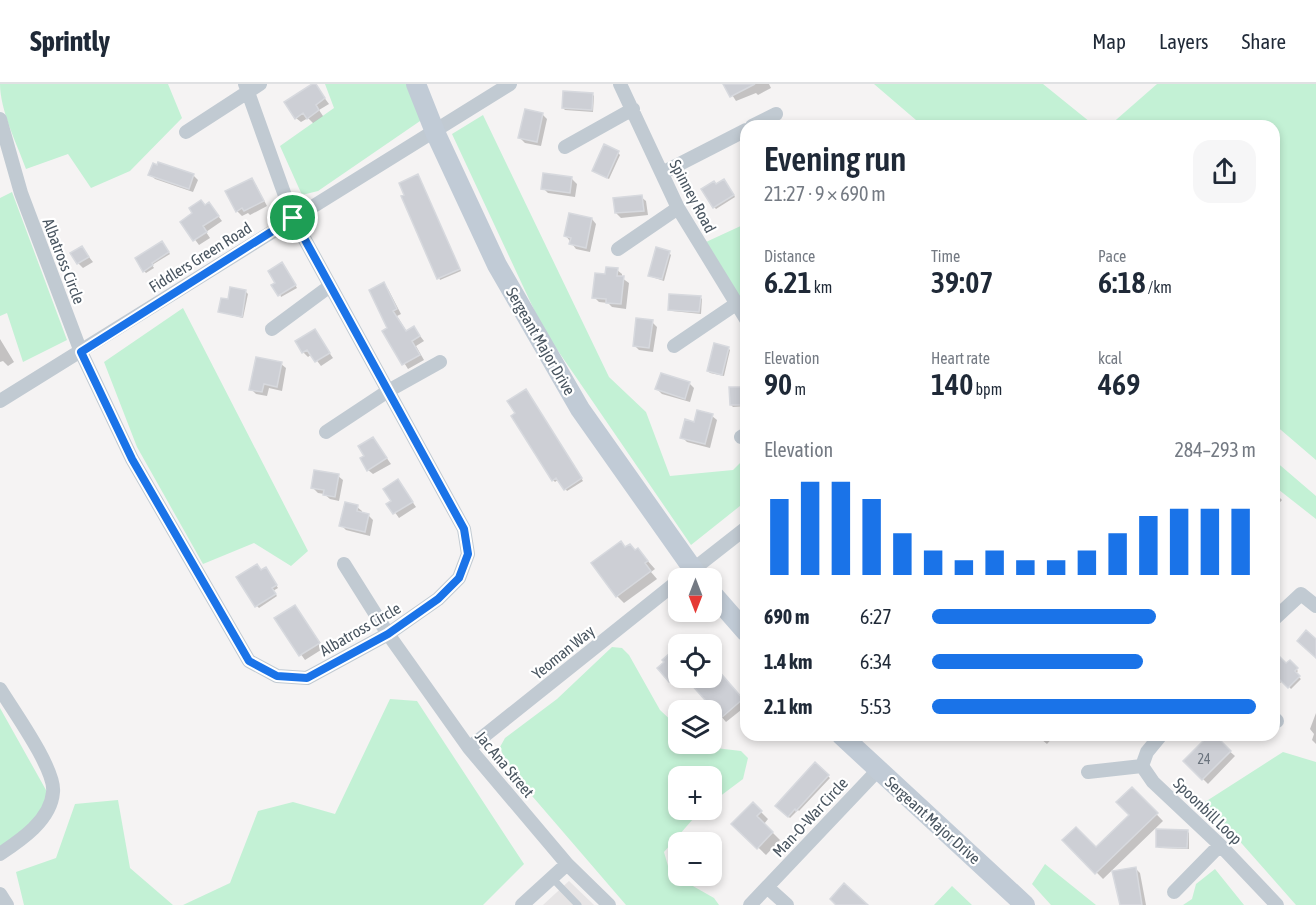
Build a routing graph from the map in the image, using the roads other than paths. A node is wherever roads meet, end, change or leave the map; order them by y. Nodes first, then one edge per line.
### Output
1 (416, 84) edge
2 (510, 84) edge
3 (620, 84) edge
4 (251, 86) edge
5 (633, 109) junction
6 (776, 114) dead end
7 (0, 119) edge
8 (764, 120) edge
9 (186, 132) dead end
10 (435, 132) junction
11 (740, 133) edge
12 (565, 147) dead end
13 (662, 173) junction
14 (678, 208) junction
15 (293, 218) junction
16 (618, 249) dead end
17 (330, 286) junction
18 (740, 308) edge
19 (740, 314) edge
20 (272, 328) dead end
21 (674, 346) dead end
22 (81, 352) junction
23 (440, 362) dead end
24 (388, 391) junction
25 (0, 401) edge
26 (326, 432) dead end
27 (740, 533) edge
28 (345, 564) dead end
29 (682, 568) edge
30 (699, 568) edge
31 (668, 593) edge
32 (722, 605) edge
33 (1316, 606) edge
34 (1280, 613) edge
35 (740, 626) edge
36 (388, 634) junction
37 (0, 689) edge
38 (847, 741) edge
39 (1156, 741) edge
40 (469, 748) junction
41 (1142, 766) junction
42 (878, 770) junction
43 (1088, 772) dead end
44 (1220, 845) junction
45 (0, 854) edge
46 (567, 864) junction
47 (552, 878) junction
48 (767, 887) junction
49 (1174, 892) dead end
50 (0, 894) edge
51 (7, 905) edge
52 (522, 905) edge
53 (578, 905) edge
54 (609, 905) edge
55 (750, 905) edge
56 (787, 905) edge
57 (1025, 905) edge
58 (1277, 905) edge

1 - 10 street, Sergeant Major Drive
2 - 10 street, Fiddlers Green Road
3 - 5 street, Spinney Road
4 - 9 street
4 - 15 street, Albatross Circle
5 - 12 street
5 - 13 street, Spinney Road
6 - 8 street
7 - 22 street, Albatross Circle
10 - 15 street, Fiddlers Green Road
10 - 29 street, Sergeant Major Drive
11 - 13 street
13 - 14 street, Spinney Road
14 - 16 street
14 - 18 street, Spinney Road
15 - 17 street, Albatross Circle
15 - 22 street, Fiddlers Green Road
17 - 20 street
17 - 24 street, Albatross Circle
19 - 21 street
22 - 25 street, Fiddlers Green Road
22 - 36 street, Albatross Circle
23 - 24 street
24 - 26 street
24 - 36 street, Albatross Circle
27 - 30 street, Yeoman Way
28 - 36 street, Jac Ana Street
31 - 40 street, Yeoman Way
32 - 35 street
33 - 34 street
36 - 40 street, Jac Ana Street
37 - 45 street
38 - 42 street, Sergeant Major Drive
39 - 41 street
40 - 46 street, Jac Ana Street
41 - 43 street
41 - 44 street, Spoonbill Loop
42 - 48 street, Man-O-War Circle
42 - 57 street, Sergeant Major Drive
44 - 49 street
44 - 58 street, Spoonbill Loop
46 - 47 street
46 - 54 street, Jac Ana Street
47 - 52 street
47 - 53 lane
48 - 55 street, Man-O-War Circle
48 - 56 street
50 - 51 street

